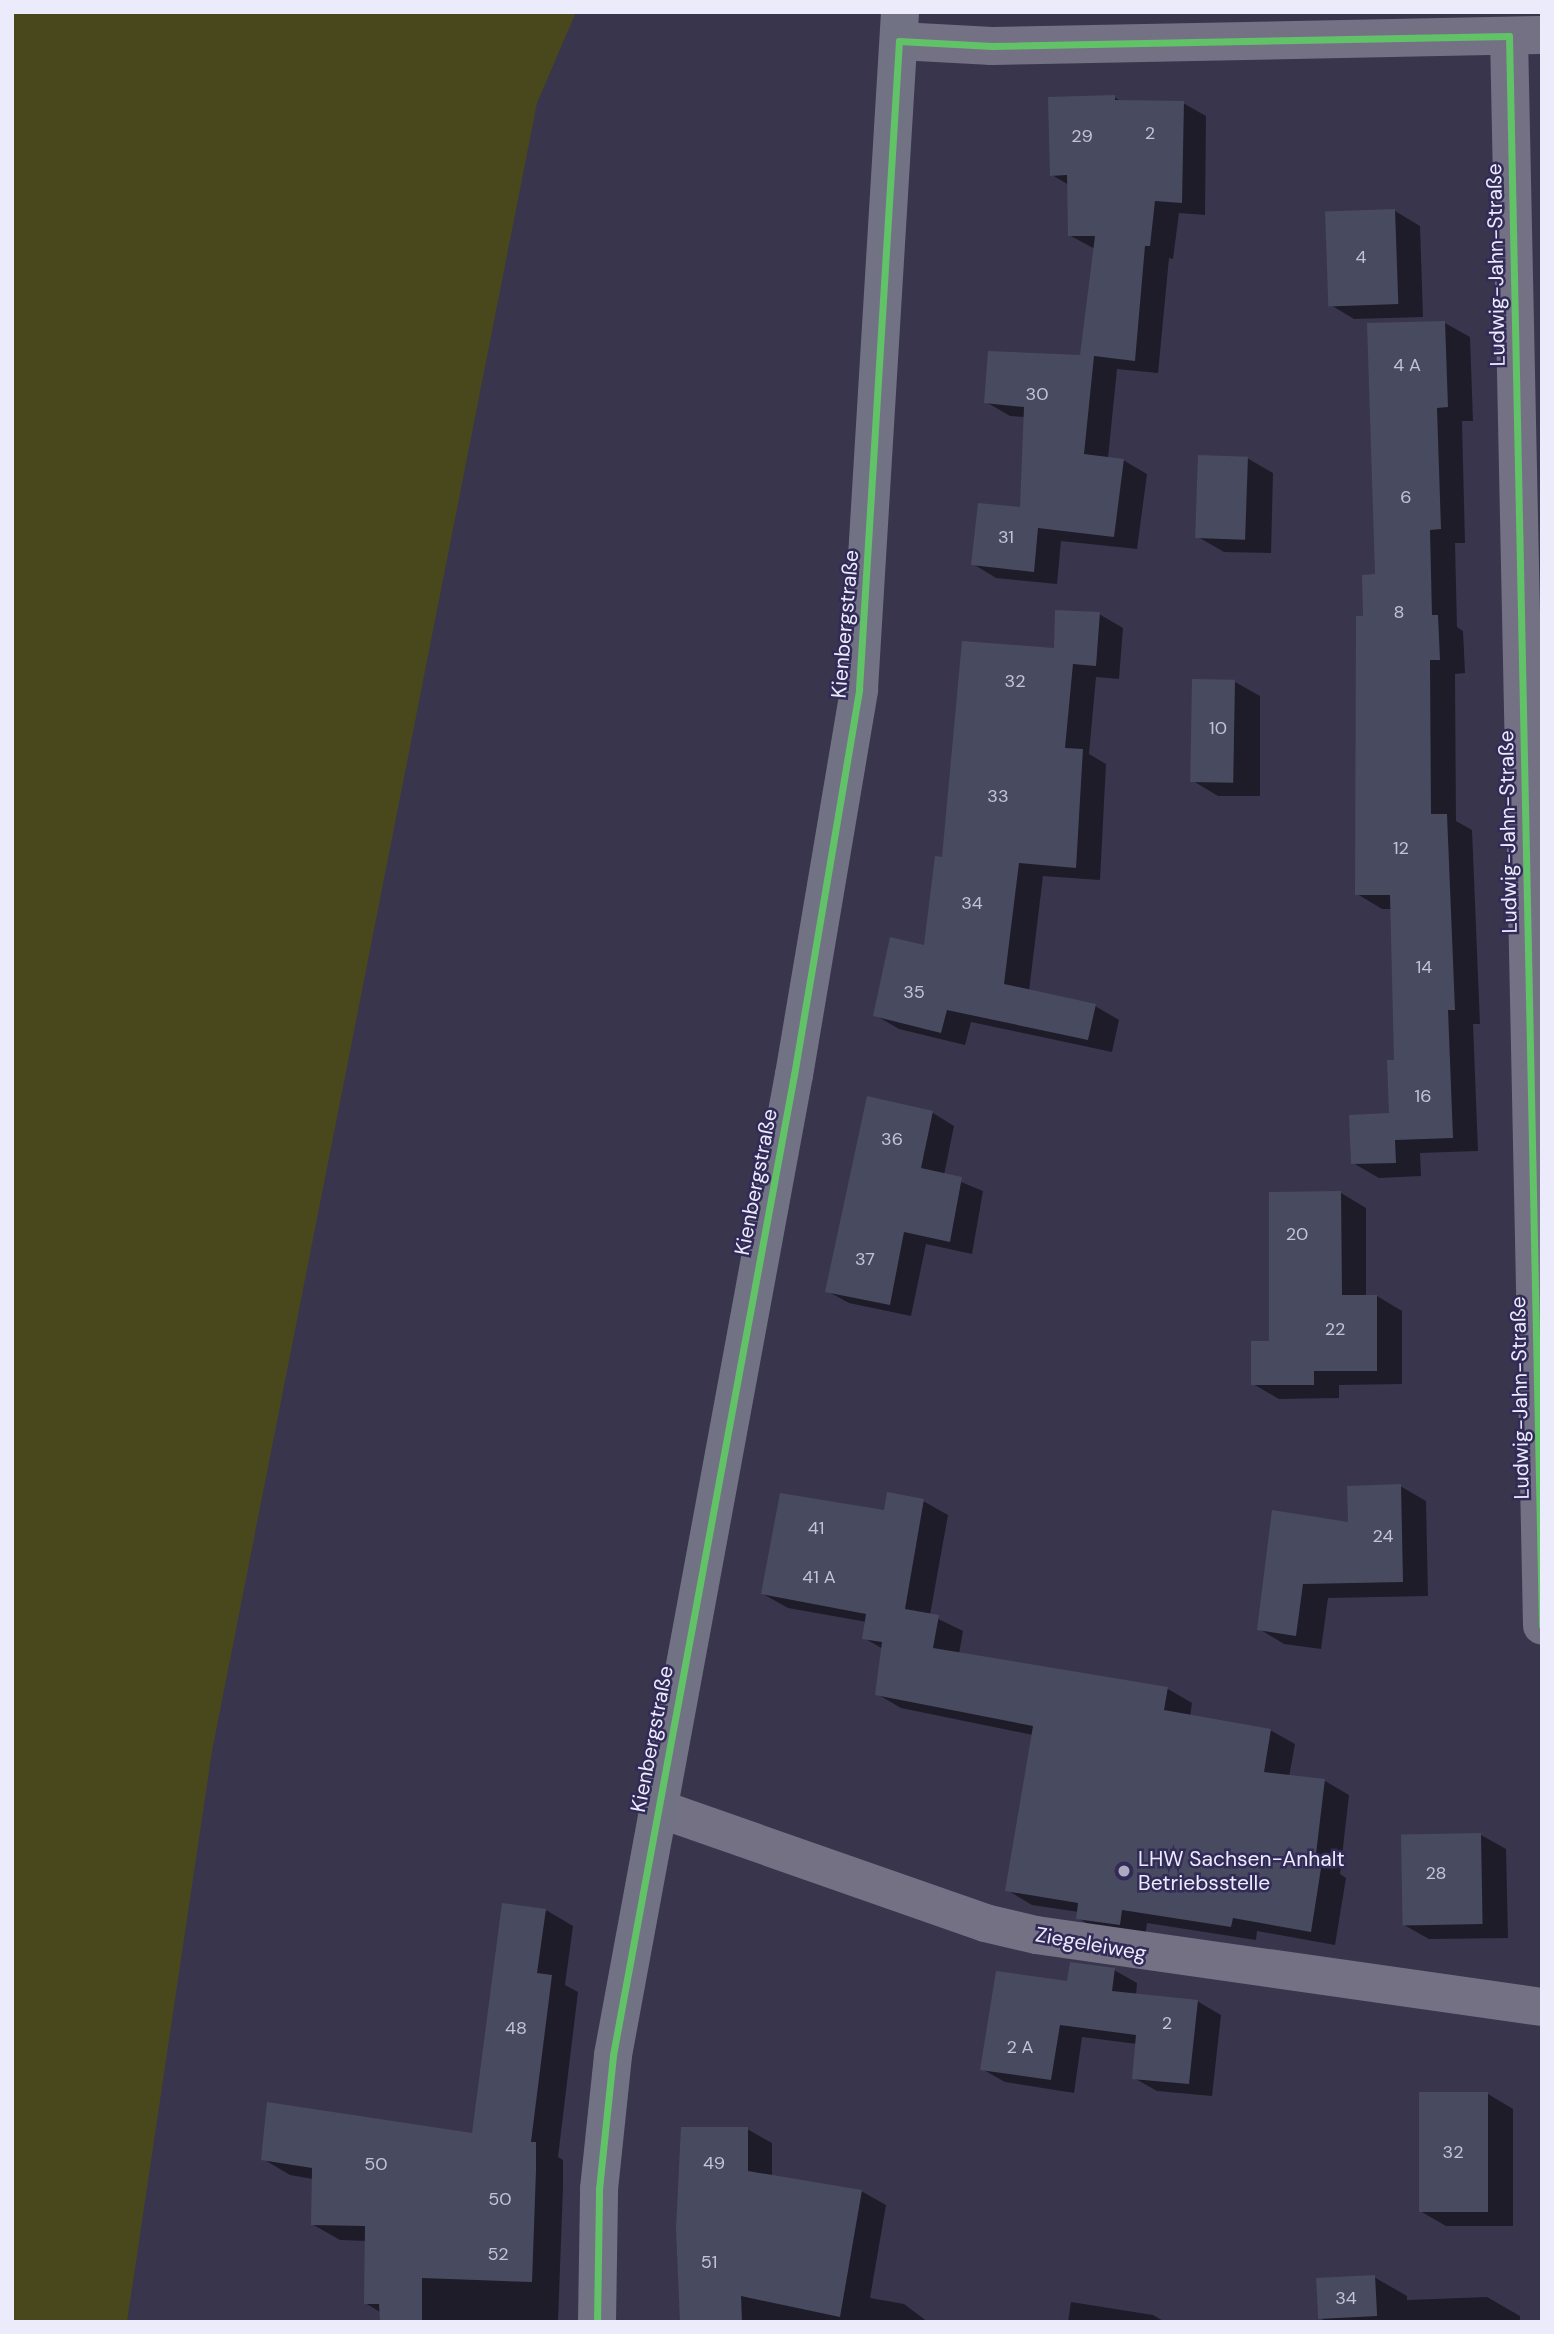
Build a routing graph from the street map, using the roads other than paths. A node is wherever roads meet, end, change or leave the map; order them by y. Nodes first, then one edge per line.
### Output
1 (900, 27) edge
2 (1525, 35) edge
3 (1542, 1626) edge
4 (657, 1808) junction
5 (1542, 2007) edge
6 (597, 2322) edge

1 - 2 street
1 - 4 main road, Kienbergstraße
2 - 3 street, Ludwig-Jahn-Straße
4 - 5 street, Ziegeleiweg
4 - 6 main road, Kienbergstraße

